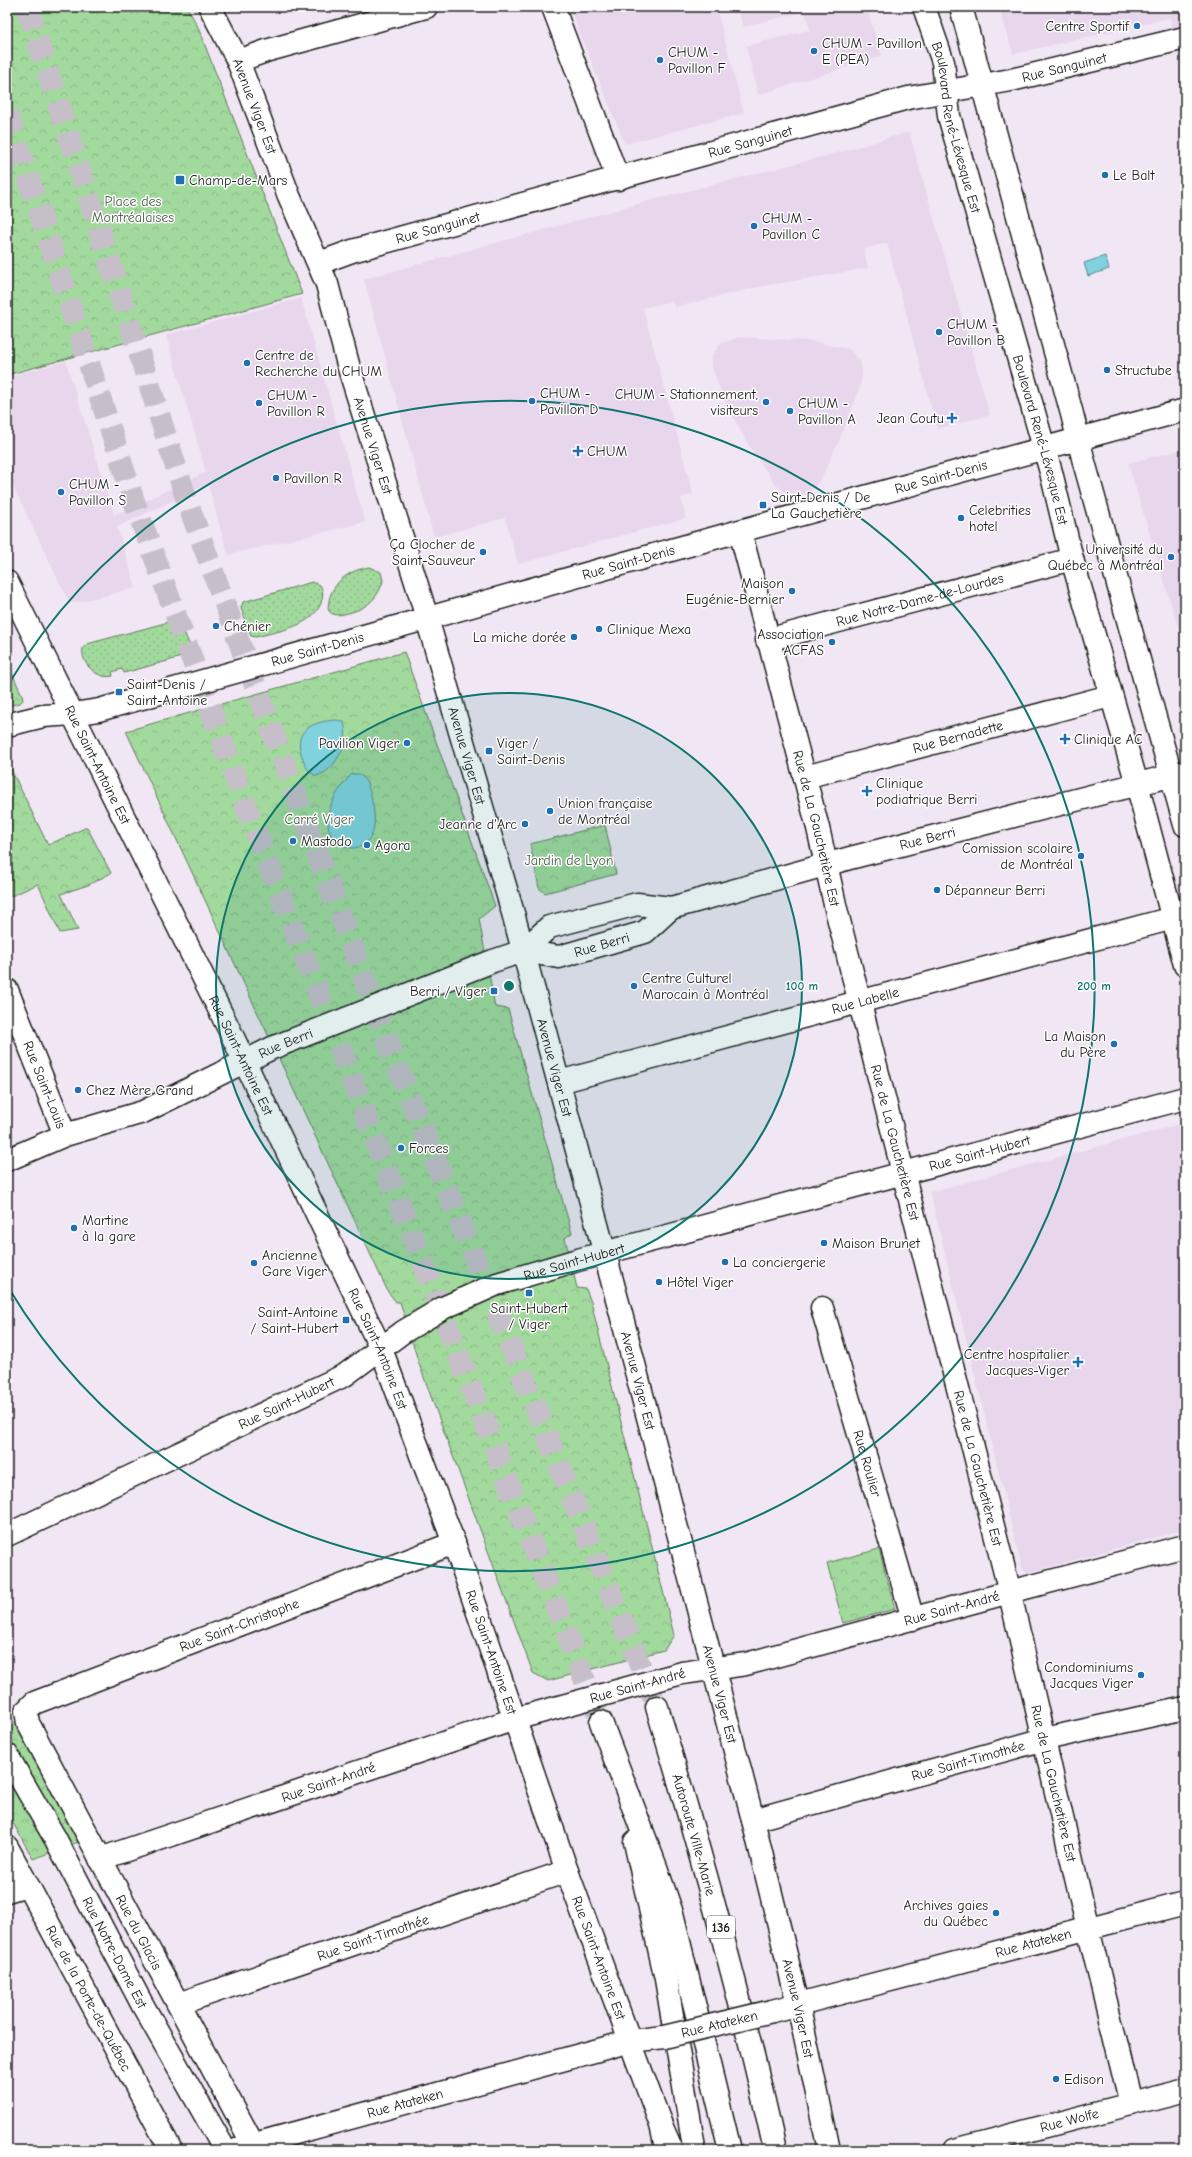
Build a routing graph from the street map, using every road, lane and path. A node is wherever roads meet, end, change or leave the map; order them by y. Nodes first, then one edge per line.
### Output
1 (210, 7) edge
2 (426, 7) edge
3 (553, 7) edge
4 (924, 7) edge
5 (961, 7) edge
6 (1185, 38) edge
7 (238, 61) junction
8 (982, 85) junction
9 (945, 91) junction
10 (618, 179) junction
11 (319, 263) junction
12 (1185, 410) edge
13 (1079, 440) junction
14 (1044, 448) junction
15 (740, 531) junction
16 (1072, 559) junction
17 (7, 582) edge
18 (427, 618) junction
19 (767, 640) junction
20 (1110, 696) junction
21 (73, 714) junction
22 (7, 725) edge
23 (1178, 774) edge
24 (805, 777) junction
25 (1137, 784) junction
26 (1185, 825) edge
27 (827, 865) junction
28 (671, 908) junction
29 (1173, 918) junction
30 (524, 951) junction
31 (1185, 965) edge
32 (7, 990) edge
33 (860, 1002) junction
34 (244, 1060) junction
35 (559, 1082) junction
36 (1185, 1098) edge
37 (65, 1135) junction
38 (7, 1160) edge
39 (903, 1172) junction
40 (605, 1254) junction
41 (822, 1308) dead end
42 (381, 1349) junction
43 (7, 1534) edge
44 (454, 1543) junction
45 (1185, 1546) edge
46 (1010, 1592) junction
47 (913, 1619) junction
48 (713, 1668) junction
49 (657, 1707) tunnel mouth
50 (1185, 1708) edge
51 (26, 1712) joint
52 (515, 1719) junction
53 (602, 1722) tunnel mouth
54 (1045, 1739) junction
55 (7, 1754) edge
56 (618, 1771) junction
57 (753, 1820) junction
58 (7, 1847) edge
59 (100, 1858) junction
60 (567, 1871) junction
61 (17, 1888) edge
62 (1185, 1903) edge
63 (1088, 1929) junction
64 (178, 2004) junction
65 (798, 2004) junction
66 (631, 2041) junction
67 (1185, 2090) edge
68 (1131, 2104) junction
69 (661, 2124) junction
70 (694, 2147) dead end
71 (248, 2148) edge
72 (171, 2150) edge
73 (225, 2150) edge
74 (666, 2150) edge
75 (672, 2150) edge
76 (730, 2150) edge
77 (775, 2150) edge
78 (829, 2150) edge
79 (954, 2150) edge

1 - 7 main road, Avenue Viger Est
2 - 7 main road
3 - 10 main road
4 - 9 main road, Boulevard René-Lévesque Est
5 - 8 main road
6 - 8 main road, Rue Sanguinet
7 - 11 main road, Avenue Viger Est
8 - 9 main road, Rue Sanguinet
8 - 13 main road
9 - 10 main road, Rue Sanguinet
9 - 14 main road, Boulevard René-Lévesque Est
10 - 11 main road, Rue Sanguinet
11 - 18 main road, Avenue Viger Est
12 - 13 main road, Rue Saint-Denis
13 - 14 main road, Rue Saint-Denis
13 - 23 main road
14 - 15 main road, Rue Saint-Denis
14 - 16 main road, Boulevard René-Lévesque Est
15 - 18 main road, Rue Saint-Denis
15 - 19 main road, Rue de La Gauchetière Est
16 - 19 main road, Rue Notre-Dame-de-Lourdes
16 - 20 main road, Boulevard René-Lévesque Est
17 - 21 main road, Rue Saint-Antoine Est
18 - 21 main road, Rue Saint-Denis
18 - 30 main road, Avenue Viger Est
19 - 24 main road, Rue de La Gauchetière Est
20 - 24 main road, Rue Bernadette
20 - 25 main road, Boulevard René-Lévesque Est
21 - 22 main road, Rue Saint-Denis
21 - 34 main road, Rue Saint-Antoine Est
23 - 25 main road, Rue Berri
23 - 26 main road
24 - 27 main road, Rue de La Gauchetière Est
25 - 27 main road, Rue Berri
25 - 29 main road, Boulevard René-Lévesque Est
27 - 28 main road, Rue Berri
27 - 33 main road, Rue de La Gauchetière Est
28 - 30 main road, Rue Berri
28 - 30 main road, Rue Berri
29 - 31 main road, Boulevard René-Lévesque Est
29 - 33 main road, Rue Labelle
30 - 34 main road, Rue Berri
30 - 35 main road, Avenue Viger Est
32 - 37 main road, Rue Saint-Louis
33 - 35 main road, Rue Labelle
33 - 39 main road, Rue de La Gauchetière Est
34 - 37 main road, Rue Berri
34 - 42 main road, Rue Saint-Antoine Est
35 - 40 main road, Avenue Viger Est
36 - 39 main road, Rue Saint-Hubert
37 - 38 main road, Rue Berri
39 - 40 main road, Rue Saint-Hubert
39 - 46 main road, Rue de La Gauchetière Est
40 - 42 main road, Rue Saint-Hubert
40 - 48 main road, Avenue Viger Est
41 - 47 main road, Rue Roulier
42 - 43 main road, Rue Saint-Hubert
42 - 44 main road, Rue Saint-Antoine Est
44 - 51 main road, Rue Saint-Christophe
44 - 52 main road, Rue Saint-Antoine Est
45 - 46 main road, Rue Saint-André
46 - 47 main road, Rue Saint-André
46 - 54 main road, Rue de La Gauchetière Est
47 - 48 main road, Rue Saint-André
48 - 52 main road, Rue Saint-André
48 - 57 main road, Avenue Viger Est
49 - 77 main road, Autoroute Ville-Marie / 136
50 - 54 main road, Rue Saint-Timothée
51 - 59 main road, Rue du Glacis
52 - 59 main road, Rue Saint-André
52 - 60 main road, Rue Saint-Antoine Est
53 - 56 main road
54 - 57 main road, Rue Saint-Timothée
54 - 63 main road, Rue de La Gauchetière Est
55 - 73 main road, Rue Notre-Dame Est
56 - 70 main road
56 - 76 main road
57 - 65 main road, Avenue Viger Est
58 - 61 main road, Rue de la Porte-de-Québec
59 - 64 main road, Rue du Glacis
60 - 64 main road, Rue Saint-Timothée
60 - 66 main road, Rue Saint-Antoine Est
61 - 72 main road, Rue de la Porte-de-Québec
62 - 63 main road, Rue Atateken
63 - 65 main road, Rue Atateken
63 - 68 main road, Rue de La Gauchetière Est
64 - 71 main road, Rue du Glacis
65 - 66 main road, Rue Atateken, bridge
65 - 78 main road, Avenue Viger Est
66 - 69 main road, Rue Saint-Antoine Est
66 - 71 main road, Rue Atateken
67 - 68 main road, Rue Wolfe
68 - 79 main road, Rue Wolfe
69 - 74 main road, Rue Saint-Antoine Est
69 - 75 main road

